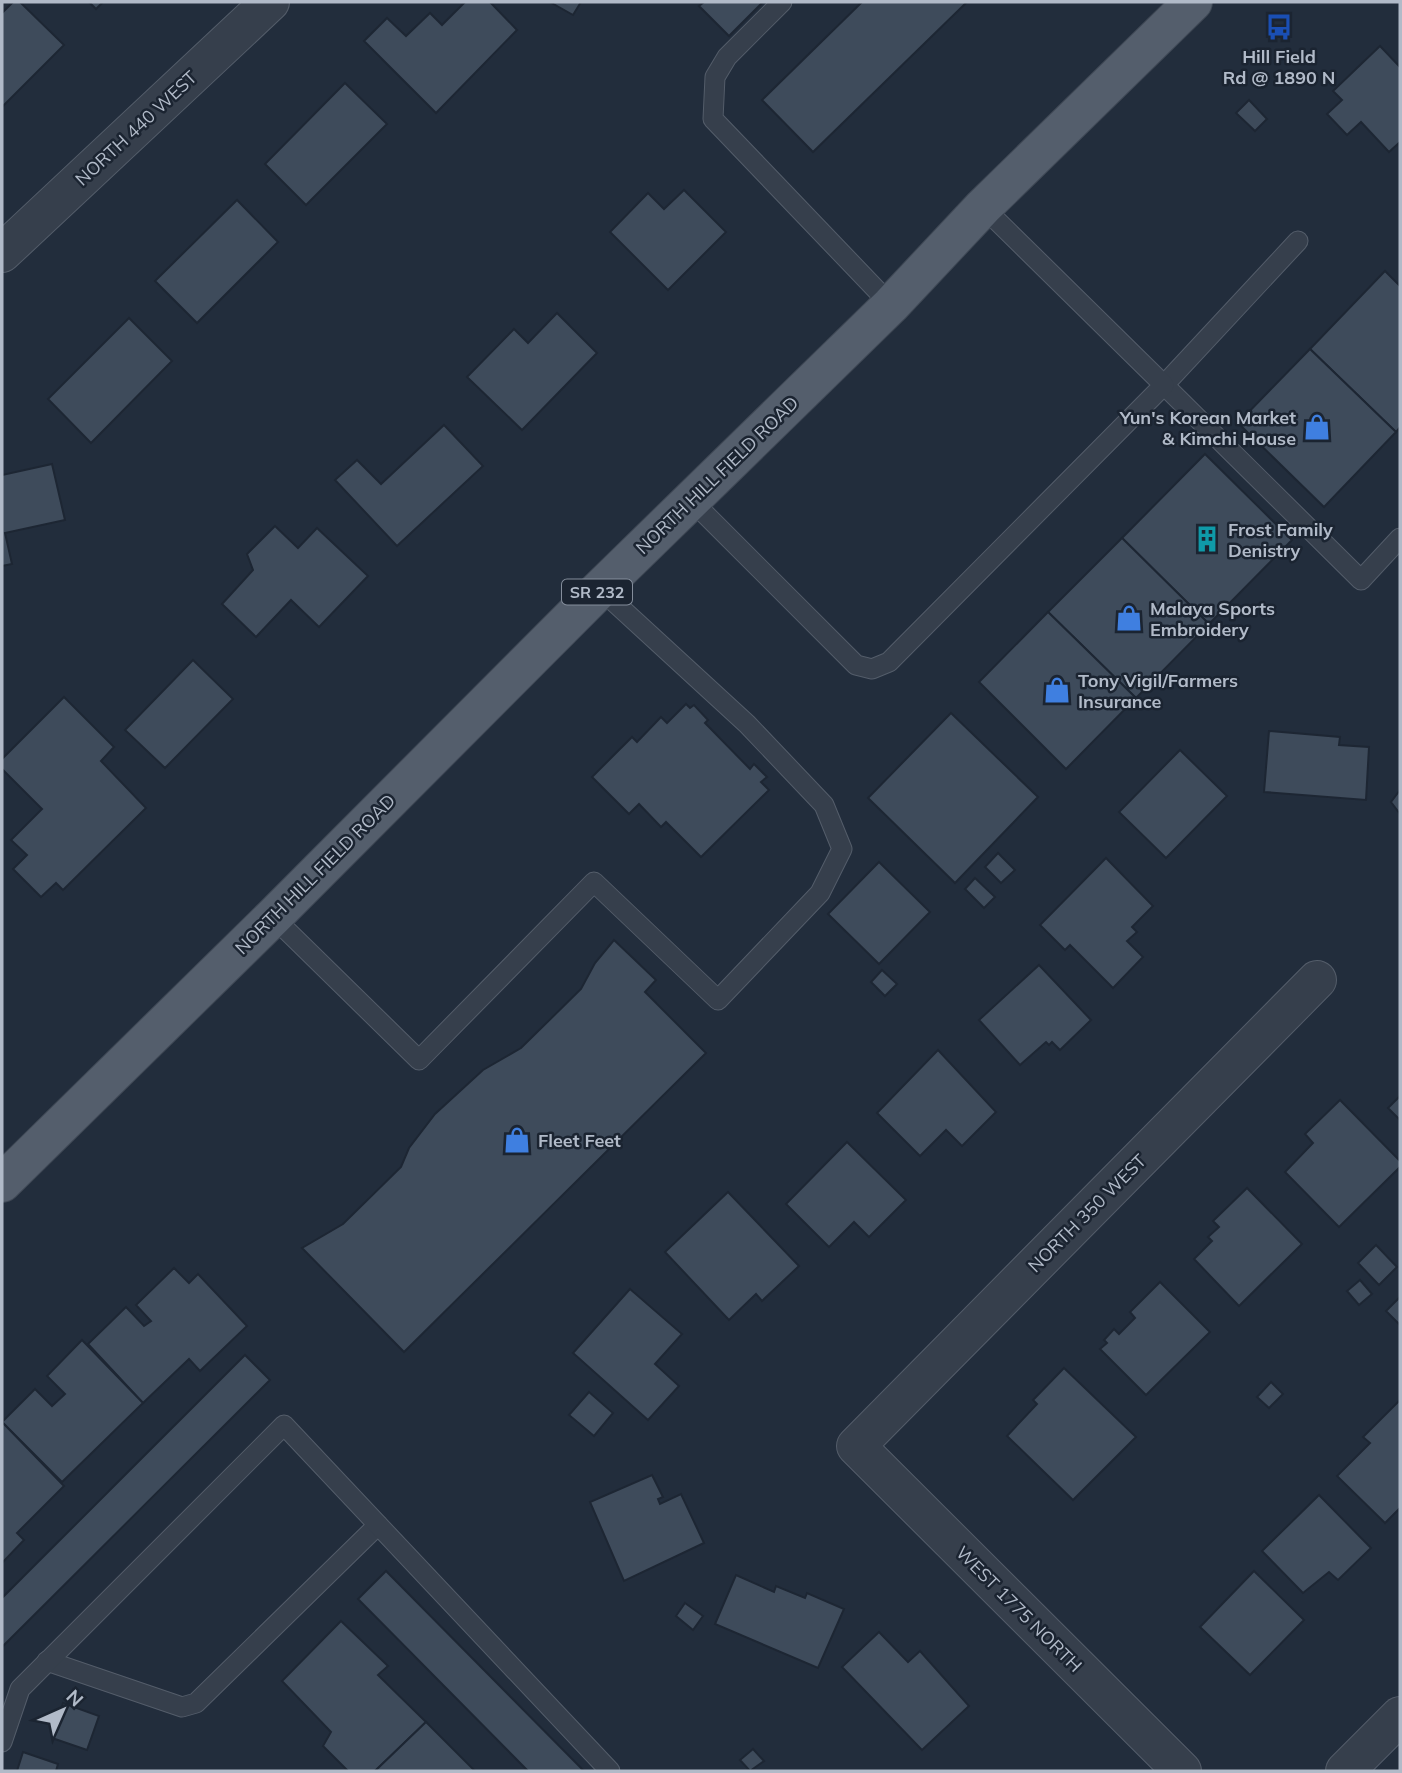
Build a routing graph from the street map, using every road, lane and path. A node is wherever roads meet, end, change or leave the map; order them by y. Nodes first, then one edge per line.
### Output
1 (270, 2) edge
2 (782, 2) edge
3 (1193, 2) edge
4 (983, 207) junction
5 (1298, 241) dead end
6 (2, 253) edge
7 (891, 305) junction
8 (1164, 385) junction
9 (692, 501) junction
10 (1400, 538) edge
11 (600, 589) junction
12 (273, 917) junction
13 (1317, 980) dead end
14 (2, 1183) edge
15 (856, 1446) joint
16 (378, 1525) junction
17 (47, 1661) junction
18 (1400, 1716) edge
19 (2, 1742) edge
20 (610, 1771) edge
21 (1182, 1771) edge
22 (1345, 1771) edge

1 - 6 street, NORTH 440 WEST
2 - 7 lane
3 - 4 main road, NORTH HILL FIELD ROAD / SR 232
4 - 7 main road, NORTH HILL FIELD ROAD / SR 232
4 - 8 lane
5 - 8 lane
7 - 9 main road, NORTH HILL FIELD ROAD / SR 232
8 - 9 lane
8 - 10 lane
9 - 11 main road, NORTH HILL FIELD ROAD / SR 232
11 - 12 main road, NORTH HILL FIELD ROAD / SR 232
11 - 12 lane
12 - 14 main road, NORTH HILL FIELD ROAD / SR 232
13 - 15 street, NORTH 350 WEST
15 - 21 street, WEST 1775 NORTH
16 - 17 lane
16 - 17 lane
16 - 20 lane
17 - 19 lane
18 - 22 street

